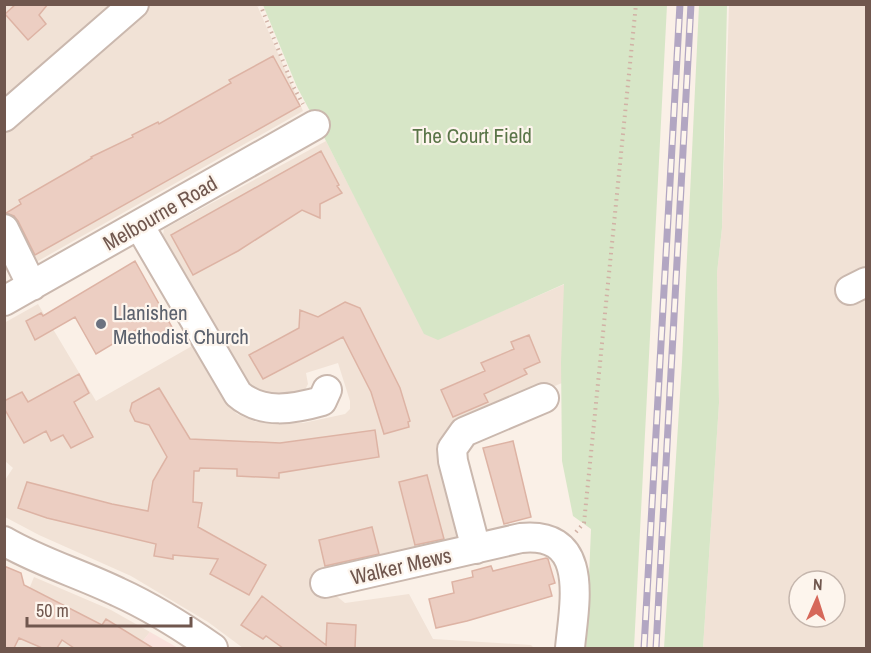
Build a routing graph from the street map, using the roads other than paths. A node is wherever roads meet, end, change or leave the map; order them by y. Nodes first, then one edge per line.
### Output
1 (134, 4) edge
2 (4, 117) edge
3 (315, 126) road end
4 (139, 225) junction
5 (4, 229) edge
6 (32, 286) junction
7 (4, 301) edge
8 (327, 390) dead end
9 (544, 398) dead end
10 (4, 541) edge
11 (476, 549) junction
12 (325, 583) dead end
13 (213, 648) edge
14 (570, 648) edge

1 - 2 street
3 - 4 street, Melbourne Road
4 - 6 street, Melbourne Road
4 - 8 street
5 - 6 street
6 - 7 street, Melbourne Road
9 - 11 street, Walker Mews
10 - 13 street
11 - 12 street, Walker Mews
11 - 14 street, Walker Mews

